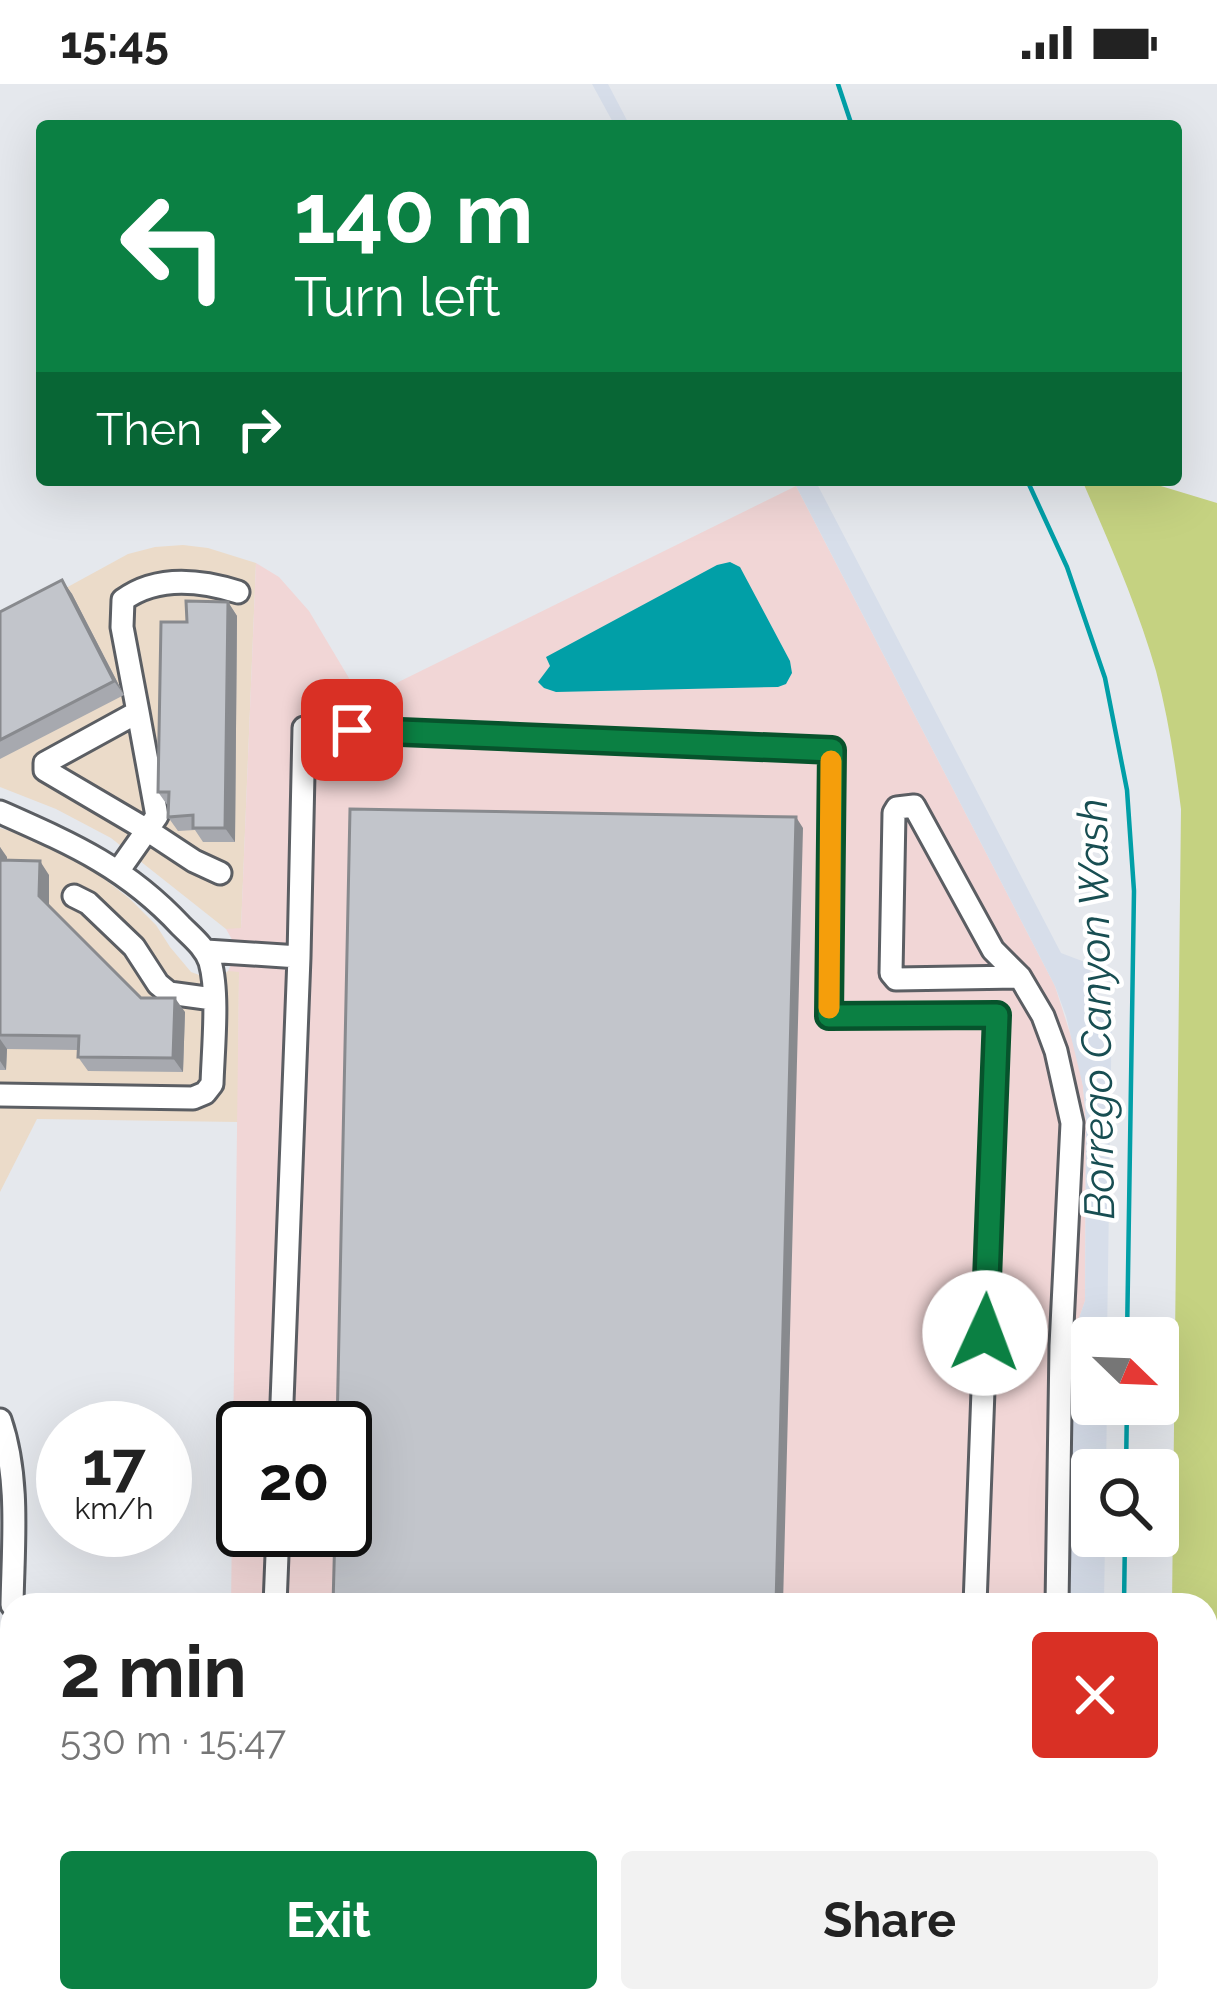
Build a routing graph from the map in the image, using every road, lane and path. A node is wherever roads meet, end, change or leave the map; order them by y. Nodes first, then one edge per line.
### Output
1 (238, 592) dead end
2 (138, 712) junction
3 (0, 812) edge
4 (148, 830) junction
5 (119, 870) junction
6 (220, 873) dead end
7 (74, 896) dead end
8 (206, 951) junction
9 (299, 957) junction
10 (1020, 977) junction
11 (213, 999) junction
12 (0, 1095) edge
13 (282, 1401) edge
14 (0, 1420) edge
15 (277, 1557) edge
16 (6, 1569) edge
17 (275, 1593) edge
18 (975, 1593) edge
19 (1057, 1593) edge

1 - 2 street
2 - 4 street
2 - 4 street
3 - 5 street
4 - 5 street
4 - 6 street
5 - 8 street
7 - 11 street
8 - 9 street
8 - 11 street
9 - 13 street
9 - 18 street
10 - 10 street
10 - 19 street
11 - 12 street
14 - 16 street
15 - 17 street

